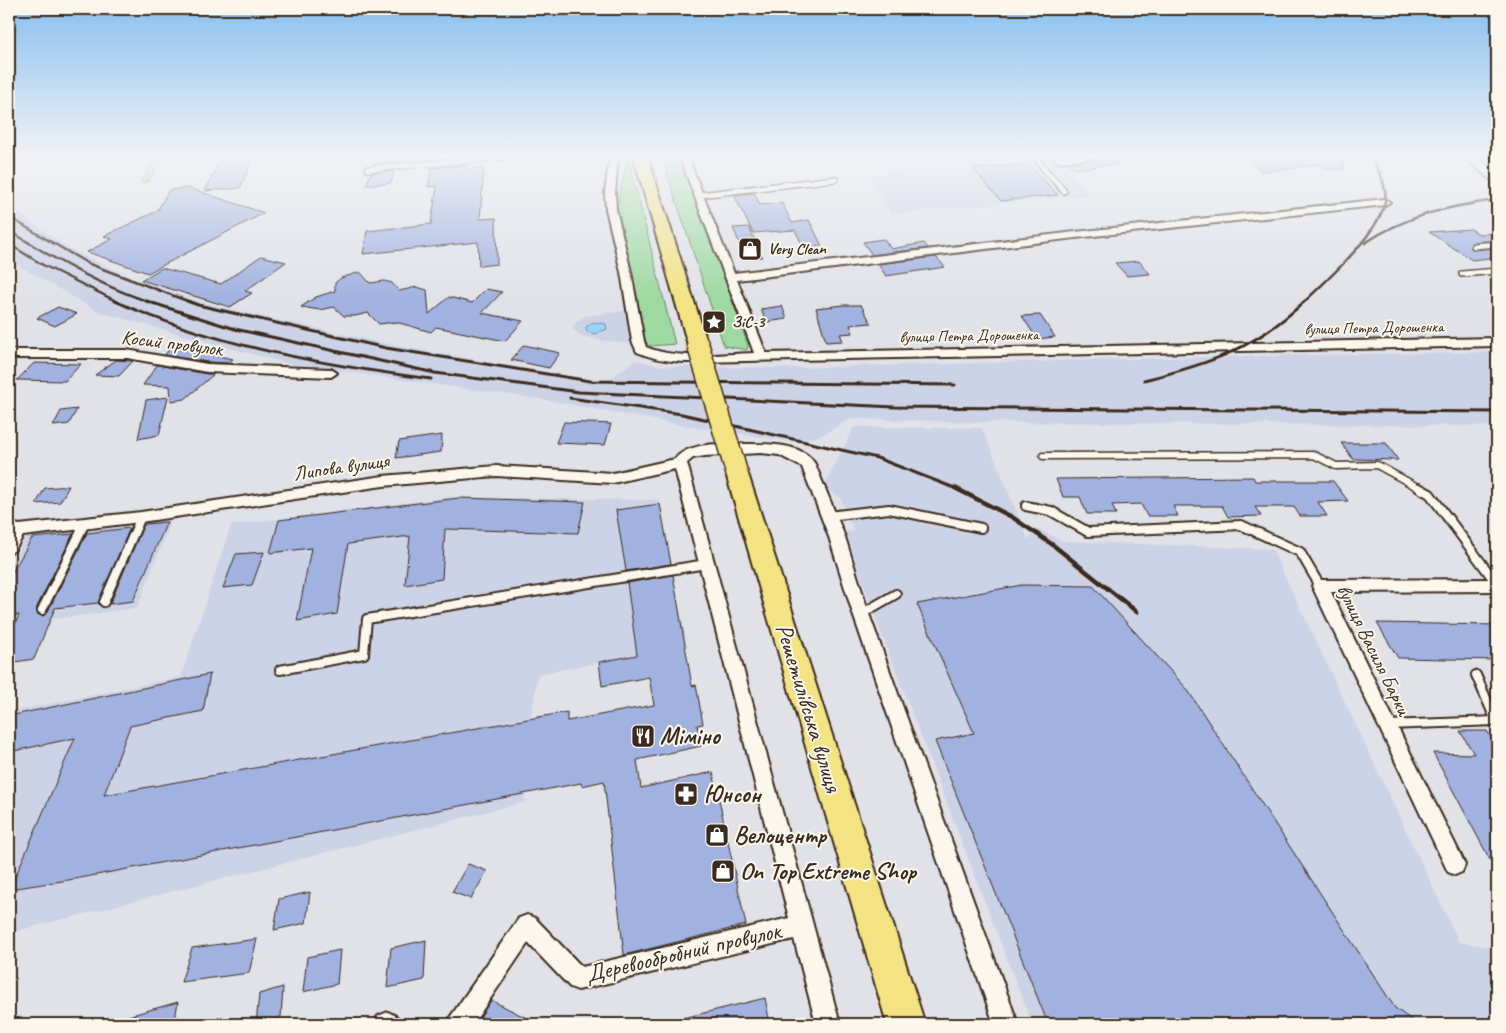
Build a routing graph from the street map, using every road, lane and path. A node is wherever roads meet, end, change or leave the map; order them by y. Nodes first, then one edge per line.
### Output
1 (611, 203) edge
2 (655, 203) edge
3 (702, 203) edge
4 (1374, 203) edge
5 (1497, 244) edge
6 (1474, 246) dead end
7 (1497, 271) edge
8 (1462, 274) dead end
9 (731, 277) junction
10 (1497, 342) edge
11 (9, 354) edge
12 (761, 356) junction
13 (331, 373) dead end
14 (1043, 456) dead end
15 (680, 463) junction
16 (1026, 506) dead end
17 (828, 516) junction
18 (141, 517) junction
19 (85, 523) junction
20 (981, 528) dead end
21 (13, 529) edge
22 (9, 547) edge
23 (706, 564) junction
24 (1497, 585) edge
25 (1320, 586) junction
26 (896, 594) dead end
27 (104, 602) dead end
28 (42, 610) dead end
29 (861, 614) junction
30 (280, 670) dead end
31 (1476, 675) dead end
32 (1497, 722) edge
33 (1387, 725) junction
34 (1455, 865) dead end
35 (801, 926) junction
36 (458, 1024) edge
37 (828, 1024) edge
38 (906, 1024) edge
39 (1006, 1024) edge

1 - 12 street, вулиця Петра Дорошенка
2 - 38 main road, Решетилівська вулиця, bridge
3 - 9 street
4 - 9 street
5 - 6 lane
7 - 8 lane
9 - 12 street
10 - 12 street, вулиця Петра Дорошенка
11 - 13 street, Косий провулок
14 - 24 lane
15 - 17 street, Липова вулиця
15 - 18 street, Липова вулиця
15 - 23 street
16 - 25 lane
17 - 20 lane
17 - 29 street, Липова вулиця
18 - 19 street, Липова вулиця
18 - 27 lane
19 - 21 street, Липова вулиця
19 - 28 lane
21 - 22 street
23 - 30 lane
23 - 35 street
24 - 25 street, вулиця Василя Барки
25 - 33 street, вулиця Василя Барки
26 - 29 lane
29 - 39 street, Липова вулиця
31 - 32 lane
32 - 33 lane
33 - 34 street, вулиця Василя Барки
35 - 36 street, Деревообробний провулок
35 - 37 street

